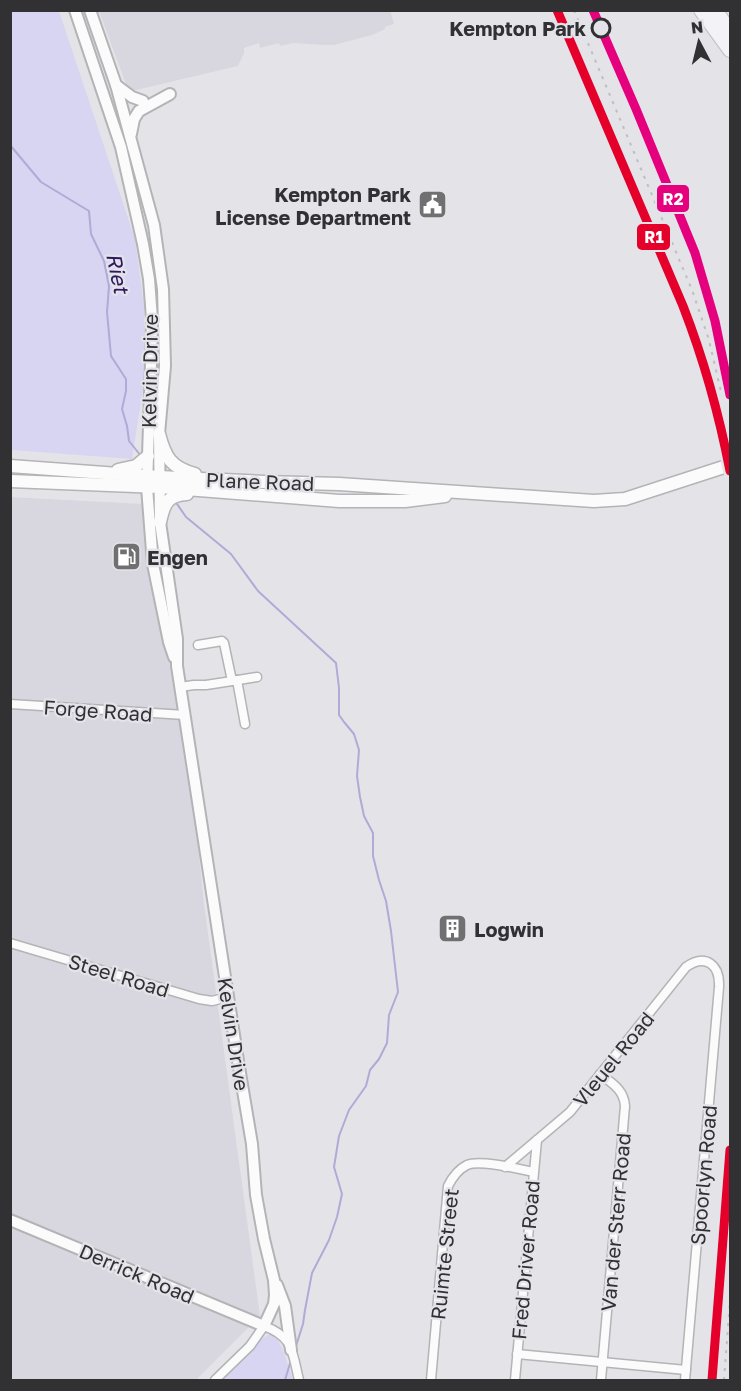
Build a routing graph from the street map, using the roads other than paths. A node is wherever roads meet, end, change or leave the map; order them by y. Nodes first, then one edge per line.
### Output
1 (75, 10) edge
2 (90, 10) edge
3 (701, 10) edge
4 (720, 17) edge
5 (730, 31) edge
6 (730, 50) edge
7 (116, 85) junction
8 (170, 94) dead end
9 (143, 101) dead end
10 (130, 135) junction
11 (159, 434) junction
12 (148, 456) junction
13 (730, 465) edge
14 (10, 466) edge
15 (102, 474) junction
16 (216, 479) junction
17 (10, 481) edge
18 (153, 482) junction
19 (264, 482) junction
20 (203, 491) junction
21 (339, 493) dead end
22 (509, 496) junction
23 (160, 522) junction
24 (198, 645) dead end
25 (177, 666) junction
26 (257, 677) dead end
27 (235, 680) junction
28 (180, 687) junction
29 (10, 704) edge
30 (185, 715) junction
31 (245, 724) dead end
32 (10, 943) edge
33 (717, 970) joint
34 (228, 997) junction
35 (600, 1074) junction
36 (537, 1140) junction
37 (505, 1167) junction
38 (533, 1172) junction
39 (10, 1220) edge
40 (274, 1280) junction
41 (264, 1326) junction
42 (291, 1350) junction
43 (517, 1354) junction
44 (603, 1362) junction
45 (686, 1370) junction
46 (215, 1380) edge
47 (299, 1380) edge
48 (431, 1380) edge
49 (514, 1380) edge
50 (601, 1380) edge
51 (685, 1380) edge

1 - 12 street, Kelvin Drive
2 - 7 street, Kelvin Drive
3 - 4 main road
4 - 5 main road
4 - 6 main road
7 - 9 street
7 - 10 street, Kelvin Drive
8 - 10 street
10 - 11 street, Kelvin Drive
11 - 16 main road
11 - 18 street, Kelvin Drive
12 - 15 main road
12 - 18 street, Kelvin Drive
13 - 22 main road, Plane Road
14 - 15 main road, Plane Road
15 - 18 main road, Plane Road
16 - 18 main road, Plane Road
16 - 19 main road, Plane Road
17 - 18 main road, Plane Road
18 - 20 main road, Plane Road
18 - 23 street, Kelvin Drive
18 - 25 street, Kelvin Drive
19 - 21 main road
19 - 22 main road, Plane Road
20 - 22 main road, Plane Road
20 - 23 main road
23 - 25 street, Kelvin Drive
24 - 27 street
25 - 28 street, Kelvin Drive
26 - 27 street
27 - 28 street
27 - 31 street
28 - 30 street, Kelvin Drive
29 - 30 street, Forge Road
30 - 34 street, Kelvin Drive
32 - 34 street, Steel Road
33 - 35 street, Vleuel Road
33 - 45 street, Spoorlyn Road
34 - 40 street, Kelvin Drive
35 - 36 street, Vleuel Road
35 - 44 street, Van der Sterr Road
36 - 37 street, Vleuel Road
36 - 38 street, Fred Driver Road
37 - 38 street, Ruimte Street
37 - 48 street, Ruimte Street
38 - 43 street, Fred Driver Road
39 - 41 street, Derrick Road
40 - 41 street, Kelvin Drive
40 - 42 street
41 - 42 street
41 - 46 street, Kelvin Drive
42 - 47 street
43 - 44 street
43 - 49 street, Fred Driver Road
44 - 45 street
44 - 50 street, Van der Sterr Road
45 - 51 street, Spoorlyn Road

